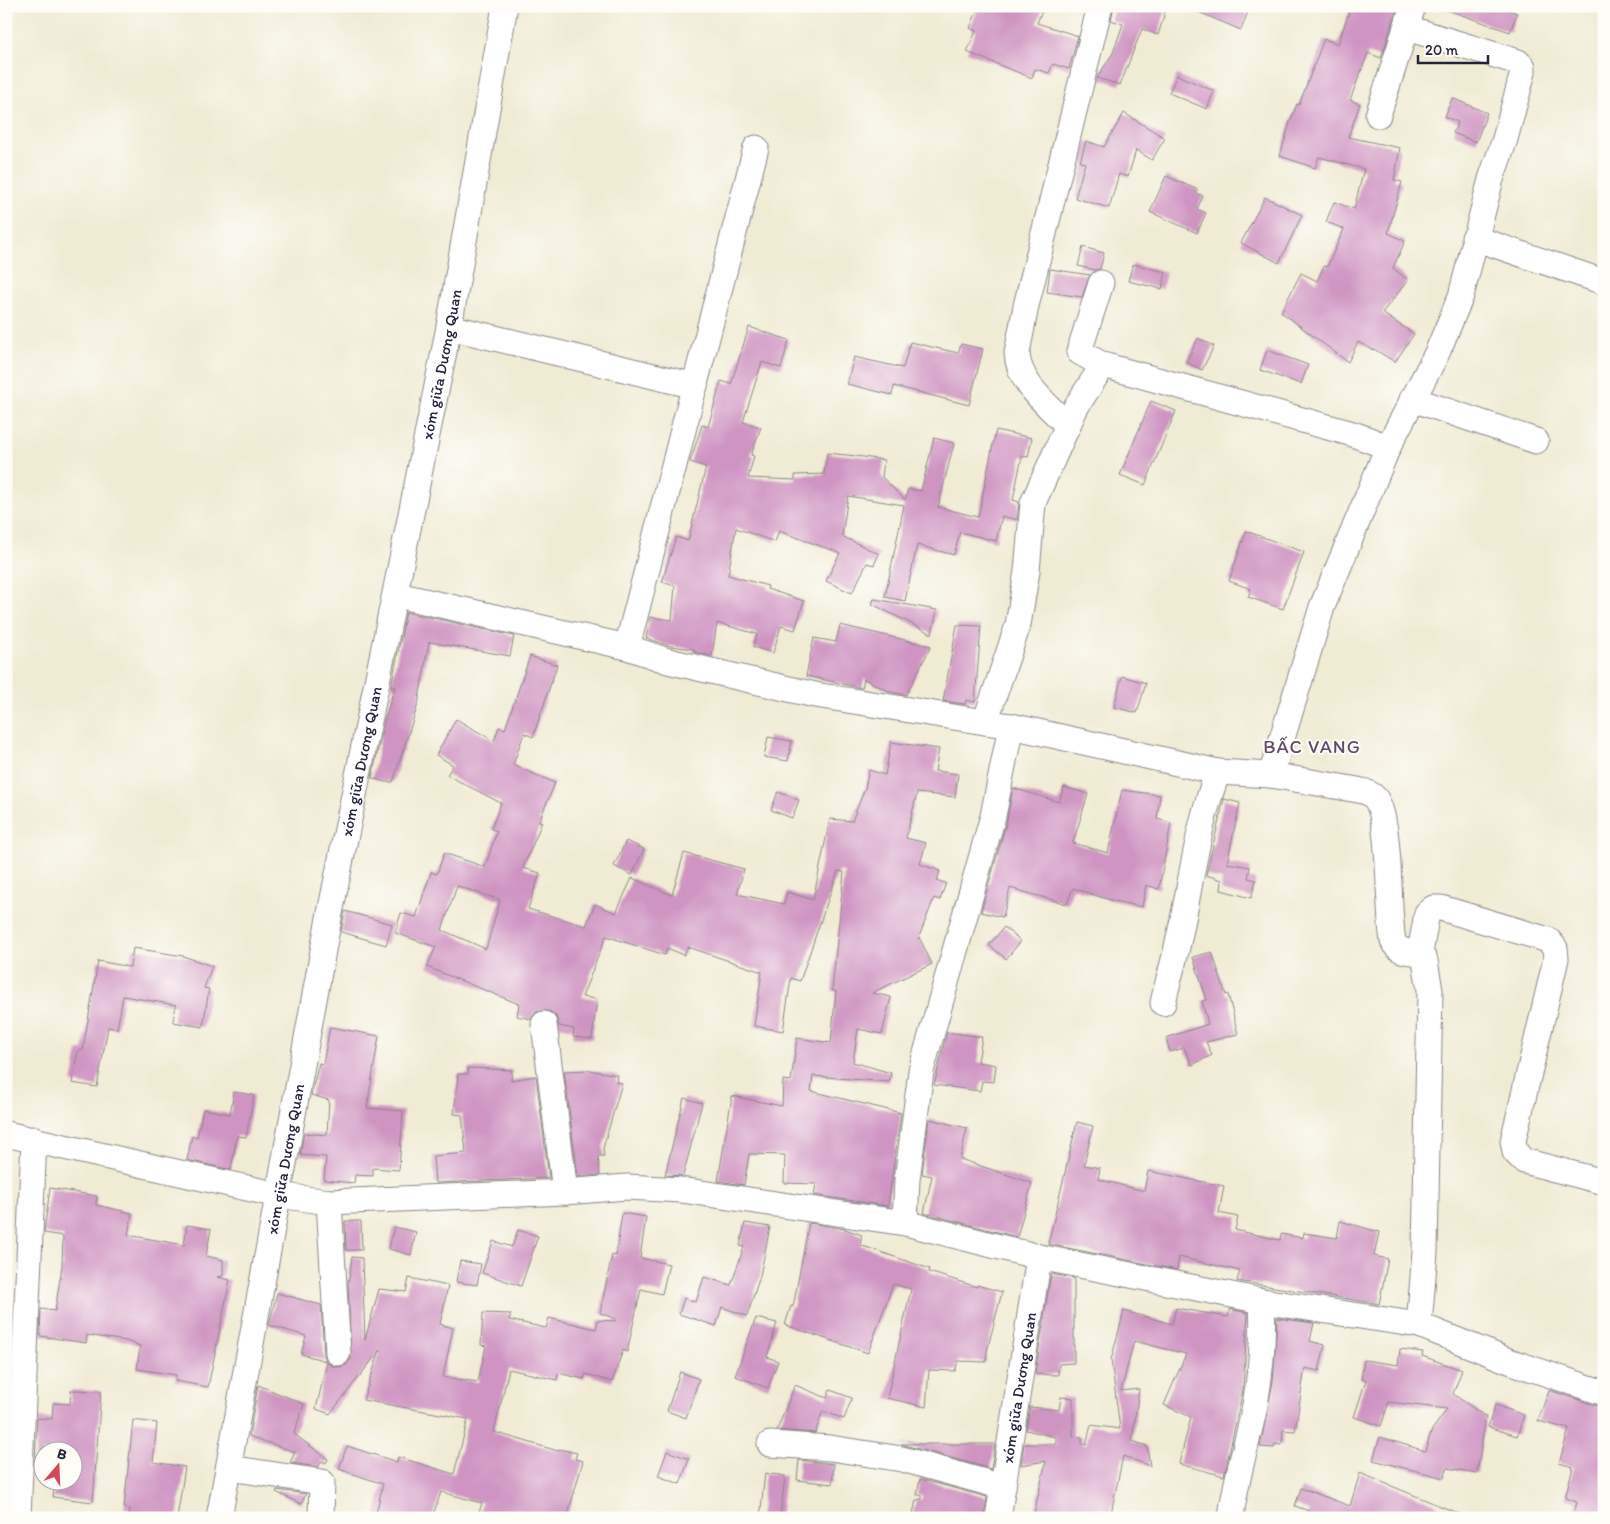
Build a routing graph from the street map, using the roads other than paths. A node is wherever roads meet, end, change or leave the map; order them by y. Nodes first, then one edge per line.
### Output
1 (505, 6) edge
2 (1100, 6) edge
3 (1410, 17) edge
4 (1378, 115) dead end
5 (756, 148) dead end
6 (1474, 238) junction
7 (1101, 282) dead end
8 (1604, 282) edge
9 (449, 327) junction
10 (1103, 365) junction
11 (695, 386) junction
12 (1412, 399) junction
13 (1068, 426) junction
14 (1536, 441) dead end
15 (1388, 447) junction
16 (396, 595) junction
17 (627, 647) junction
18 (985, 722) junction
19 (1011, 726) junction
20 (1218, 772) junction
21 (1271, 775) junction
22 (1420, 953) junction
23 (1163, 1002) dead end
24 (544, 1024) dead end
25 (6, 1134) edge
26 (34, 1139) junction
27 (1604, 1182) edge
28 (564, 1192) junction
29 (278, 1195) junction
30 (329, 1202) junction
31 (905, 1223) junction
32 (1039, 1257) junction
33 (1262, 1301) junction
34 (1419, 1325) junction
35 (338, 1353) dead end
36 (1604, 1393) edge
37 (770, 1444) dead end
38 (229, 1468) junction
39 (1003, 1487) junction
40 (18, 1518) edge
41 (219, 1518) edge
42 (320, 1518) edge
43 (998, 1518) edge
44 (1231, 1518) edge

1 - 9 street, xóm giữa Dương Quan
2 - 13 street
3 - 4 street
3 - 6 street
5 - 11 street
6 - 8 street
6 - 12 street
7 - 10 street
9 - 11 street
9 - 16 street, xóm giữa Dương Quan
10 - 13 street
10 - 15 street
11 - 17 street
12 - 14 street
12 - 15 street
13 - 18 street
15 - 21 street
16 - 17 street
16 - 29 street, xóm giữa Dương Quan
17 - 18 street
18 - 19 street
19 - 20 street
19 - 31 street
20 - 21 street
20 - 23 street
21 - 22 street
22 - 27 street
22 - 34 street
24 - 28 street
25 - 26 street
26 - 29 street
26 - 40 street
28 - 30 street
28 - 31 street
29 - 30 street
29 - 38 street, xóm giữa Dương Quan
30 - 35 street
31 - 32 street
32 - 33 street
32 - 39 street, xóm giữa Dương Quan
33 - 34 street
33 - 44 street
34 - 36 street
37 - 39 street
38 - 41 street, xóm giữa Dương Quan
38 - 42 street
39 - 43 street, xóm giữa Dương Quan

